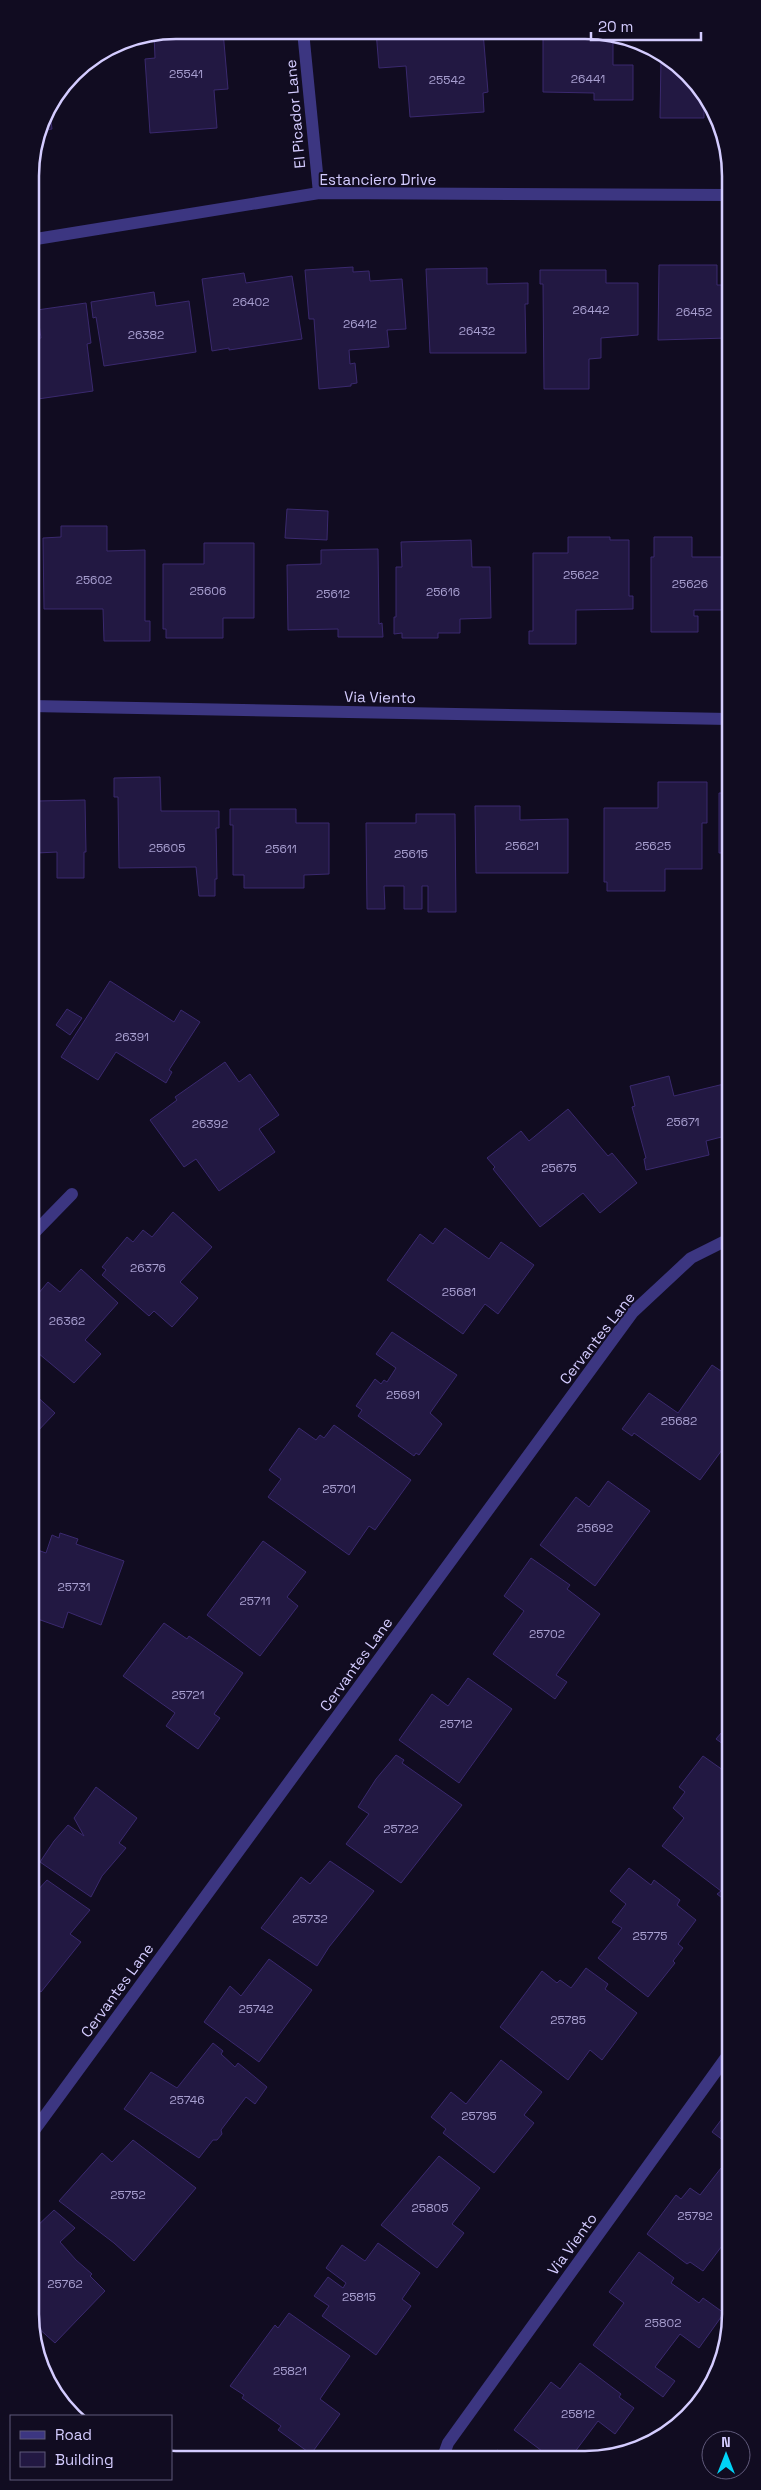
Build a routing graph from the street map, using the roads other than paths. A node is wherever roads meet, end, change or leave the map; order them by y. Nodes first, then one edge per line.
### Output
1 (304, 39) edge
2 (318, 193) junction
3 (722, 195) edge
4 (39, 239) edge
5 (39, 706) edge
6 (722, 719) edge
7 (72, 1194) dead end
8 (39, 1229) edge
9 (722, 1243) edge
10 (722, 2063) edge
11 (39, 2122) edge
12 (445, 2451) edge

1 - 2 street, El Picador Lane
2 - 3 street, Estanciero Drive
2 - 4 street, Estanciero Drive
5 - 6 street, Via Viento
7 - 8 street
9 - 11 street, Cervantes Lane
10 - 12 street, Via Viento

